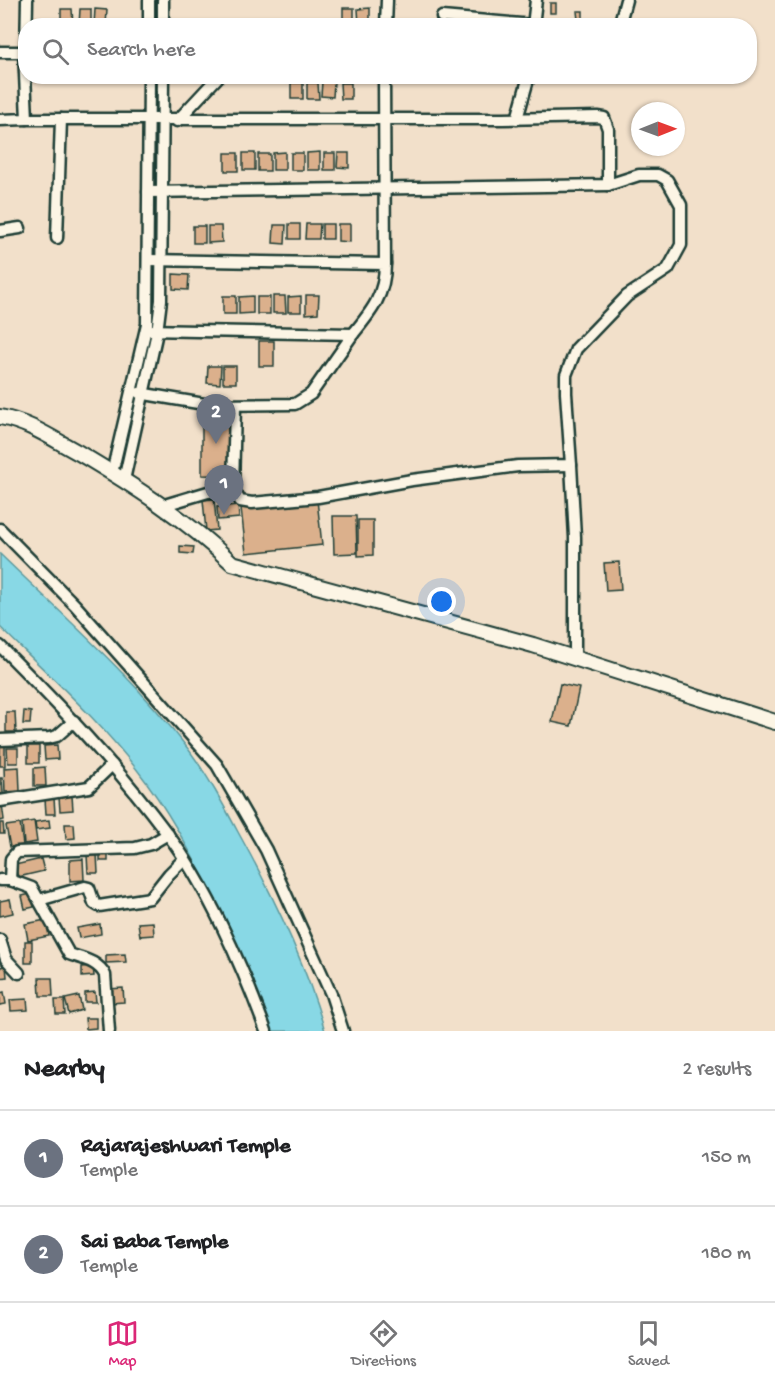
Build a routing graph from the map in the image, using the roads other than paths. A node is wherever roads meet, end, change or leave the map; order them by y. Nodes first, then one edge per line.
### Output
1 (27, 0) edge
2 (149, 0) edge
3 (163, 0) edge
4 (387, 0) edge
5 (536, 0) edge
6 (626, 0) edge
7 (442, 17) dead end
8 (26, 18) edge
9 (149, 18) edge
10 (163, 18) edge
11 (386, 18) edge
12 (453, 18) edge
13 (534, 18) edge
14 (621, 18) edge
15 (0, 52) edge
16 (18, 52) edge
17 (26, 84) edge
18 (149, 84) edge
19 (163, 84) edge
20 (212, 84) edge
21 (384, 84) edge
22 (527, 84) edge
23 (383, 118) junction
24 (27, 119) junction
25 (61, 119) junction
26 (517, 119) junction
27 (0, 120) edge
28 (150, 120) junction
29 (164, 121) junction
30 (177, 121) junction
31 (608, 185) junction
32 (384, 189) junction
33 (148, 192) junction
34 (162, 192) junction
35 (20, 228) dead end
36 (0, 231) edge
37 (57, 238) dead end
38 (149, 260) junction
39 (162, 261) junction
40 (385, 264) junction
41 (151, 331) junction
42 (353, 334) junction
43 (138, 393) junction
44 (235, 406) junction
45 (0, 417) edge
46 (571, 465) junction
47 (118, 477) junction
48 (233, 488) junction
49 (160, 506) junction
50 (0, 529) edge
51 (0, 646) edge
52 (575, 658) junction
53 (74, 721) junction
54 (775, 722) edge
55 (0, 740) edge
56 (112, 765) junction
57 (0, 801) edge
58 (168, 834) junction
59 (183, 860) junction
60 (5, 880) edge
61 (39, 900) junction
62 (0, 940) edge
63 (19, 973) dead end
64 (109, 1031) edge
65 (266, 1031) edge
66 (343, 1031) edge

1 - 8 street
2 - 9 street
3 - 10 street
4 - 11 street
5 - 13 street
6 - 14 street
7 - 12 street
15 - 16 street
17 - 24 street
18 - 28 street
19 - 29 street
20 - 30 street
21 - 23 street
22 - 26 street
23 - 26 street
23 - 30 street
23 - 32 street
24 - 25 street
24 - 27 street
25 - 28 street
25 - 37 street
26 - 31 street
28 - 29 street
28 - 33 street
29 - 30 street
29 - 34 street
31 - 32 street
31 - 46 street
32 - 34 street
32 - 40 street
33 - 34 street
33 - 38 street
34 - 39 street
35 - 36 street
38 - 39 street
38 - 41 street
39 - 40 street
39 - 41 street
40 - 42 street
41 - 42 street
41 - 43 street
42 - 44 street
43 - 44 street
43 - 47 street
44 - 48 street
45 - 47 street
46 - 48 street
46 - 52 street
47 - 49 street
48 - 49 street
49 - 52 street
50 - 66 street
51 - 53 street
52 - 54 street
53 - 55 street
53 - 56 street
56 - 57 street
56 - 58 street
58 - 59 street
58 - 60 street
59 - 61 street
59 - 65 street
60 - 61 street
61 - 64 street
62 - 63 street

